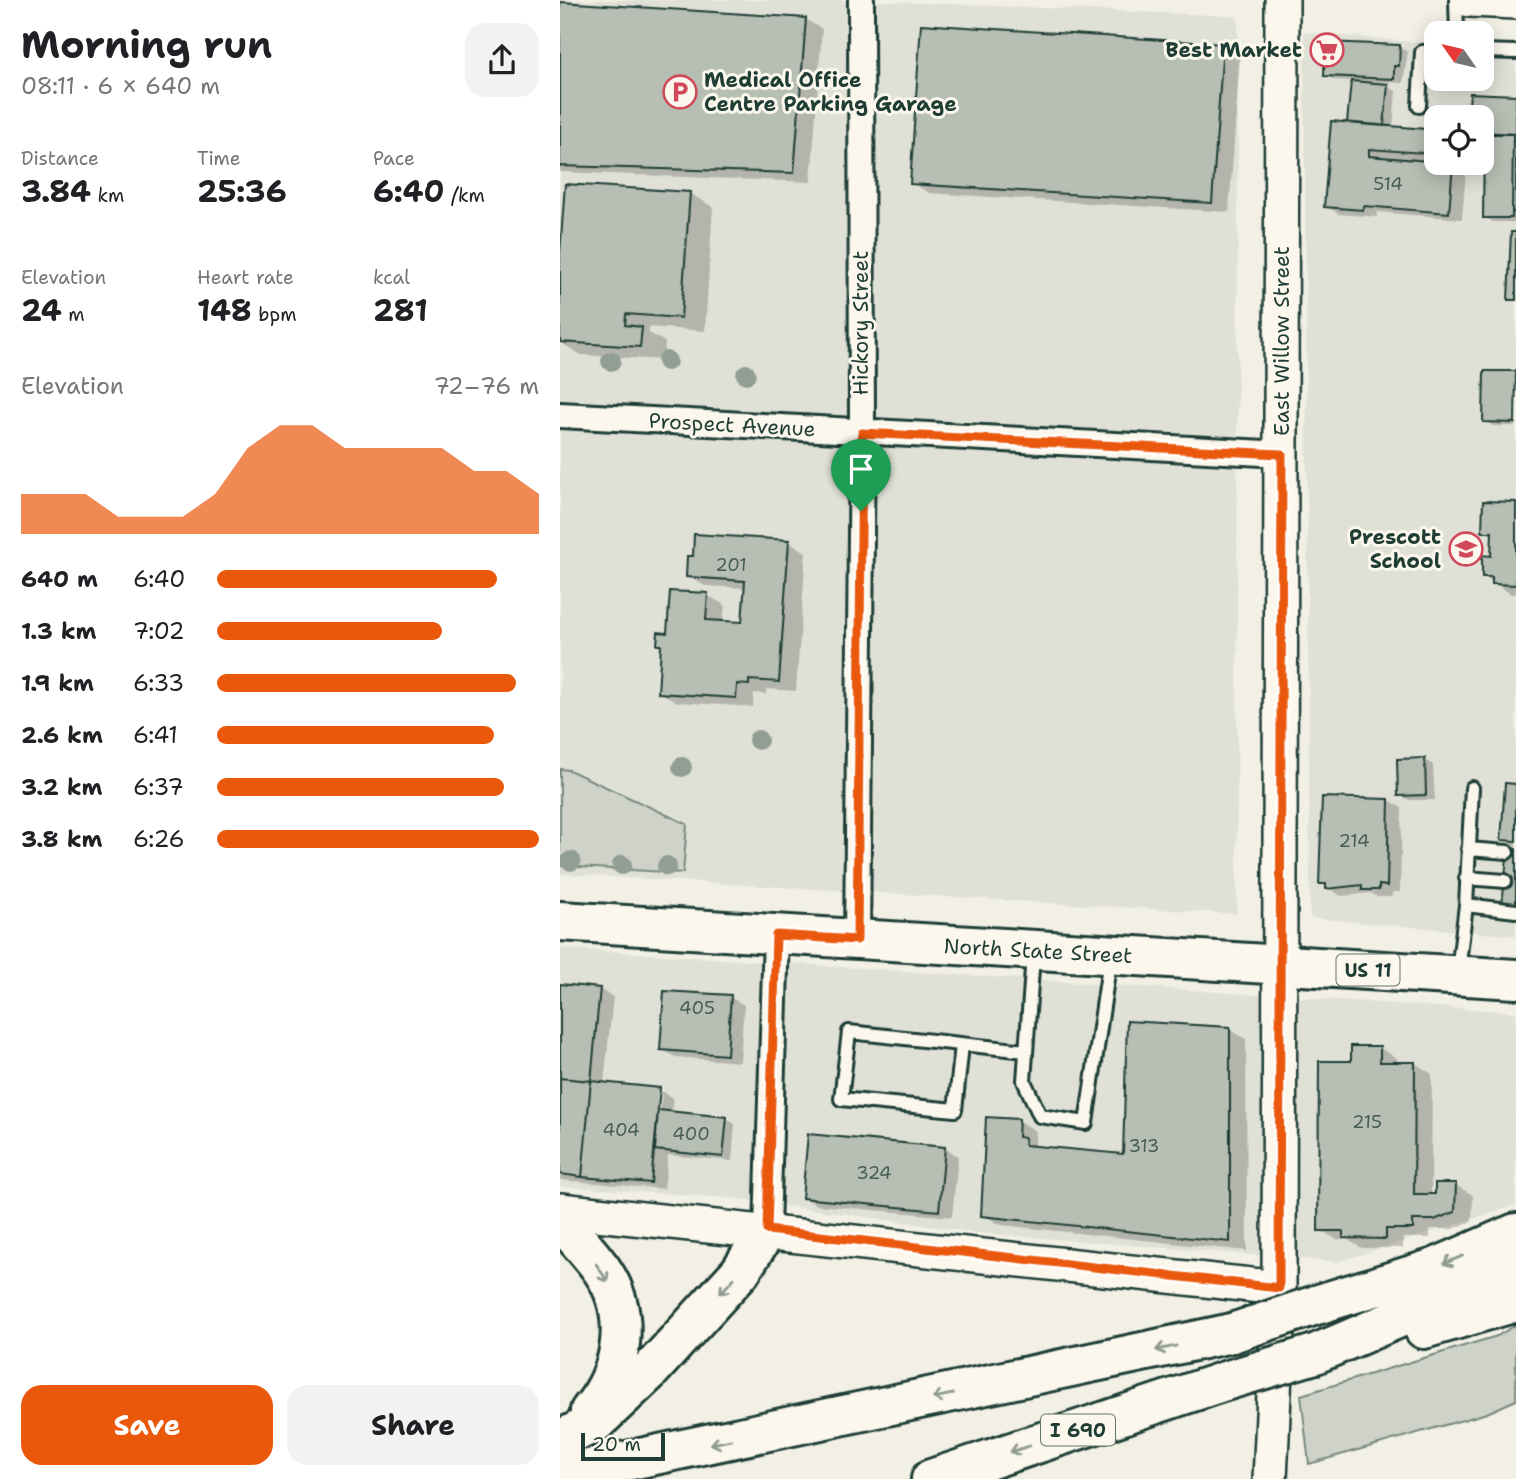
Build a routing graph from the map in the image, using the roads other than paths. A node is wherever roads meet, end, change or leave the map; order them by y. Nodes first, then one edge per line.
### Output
1 (860, 0) edge
2 (1282, 0) edge
3 (1457, 0) edge
4 (1469, 0) edge
5 (1516, 2) edge
6 (1457, 21) edge
7 (1494, 51) edge
8 (1424, 52) edge
9 (1516, 52) edge
10 (1419, 106) dead end
11 (560, 415) edge
12 (862, 433) junction
13 (1282, 454) junction
14 (1472, 788) dead end
15 (1468, 849) junction
16 (1507, 852) dead end
17 (1466, 878) junction
18 (1505, 881) dead end
19 (1466, 905) junction
20 (1516, 911) edge
21 (560, 921) edge
22 (776, 935) junction
23 (857, 940) junction
24 (1033, 951) junction
25 (1110, 956) junction
26 (1278, 966) junction
27 (1458, 975) junction
28 (1516, 979) edge
29 (962, 1045) junction
30 (1026, 1051) junction
31 (560, 1210) edge
32 (560, 1220) edge
33 (767, 1230) junction
34 (1516, 1233) edge
35 (1516, 1268) edge
36 (1279, 1288) junction
37 (1516, 1302) edge
38 (1315, 1354) junction
39 (565, 1438) edge
40 (560, 1475) edge
41 (931, 1479) edge
42 (1270, 1479) edge

1 - 12 street, Hickory Street
2 - 13 street, East Willow Street
3 - 6 lane
4 - 5 street
7 - 9 lane
8 - 10 lane
11 - 12 street, Prospect Avenue
12 - 13 street, Prospect Avenue
12 - 23 street, Hickory Street
13 - 26 street, East Willow Street
14 - 15 lane
15 - 16 lane
15 - 17 lane
17 - 18 lane
17 - 19 lane
19 - 20 lane
19 - 27 lane
21 - 22 main road, North State Street / US 11
22 - 23 main road, North State Street / US 11
22 - 33 street
23 - 24 main road, North State Street / US 11
24 - 25 main road, North State Street / US 11
24 - 30 lane
25 - 26 main road, North State Street / US 11
25 - 30 lane
26 - 27 main road, North State Street / US 11
26 - 36 street, East Willow Street
27 - 28 main road, North State Street / US 11
29 - 29 lane
29 - 30 lane
31 - 33 street
32 -> 39 main road
33 - 36 street
33 -> 39 main road
34 -> 40 main road, bridge
35 - 38 main road, I 690
36 - 42 street, East Willow Street
37 - 38 main road
38 -> 41 main road, I 690, bridge

